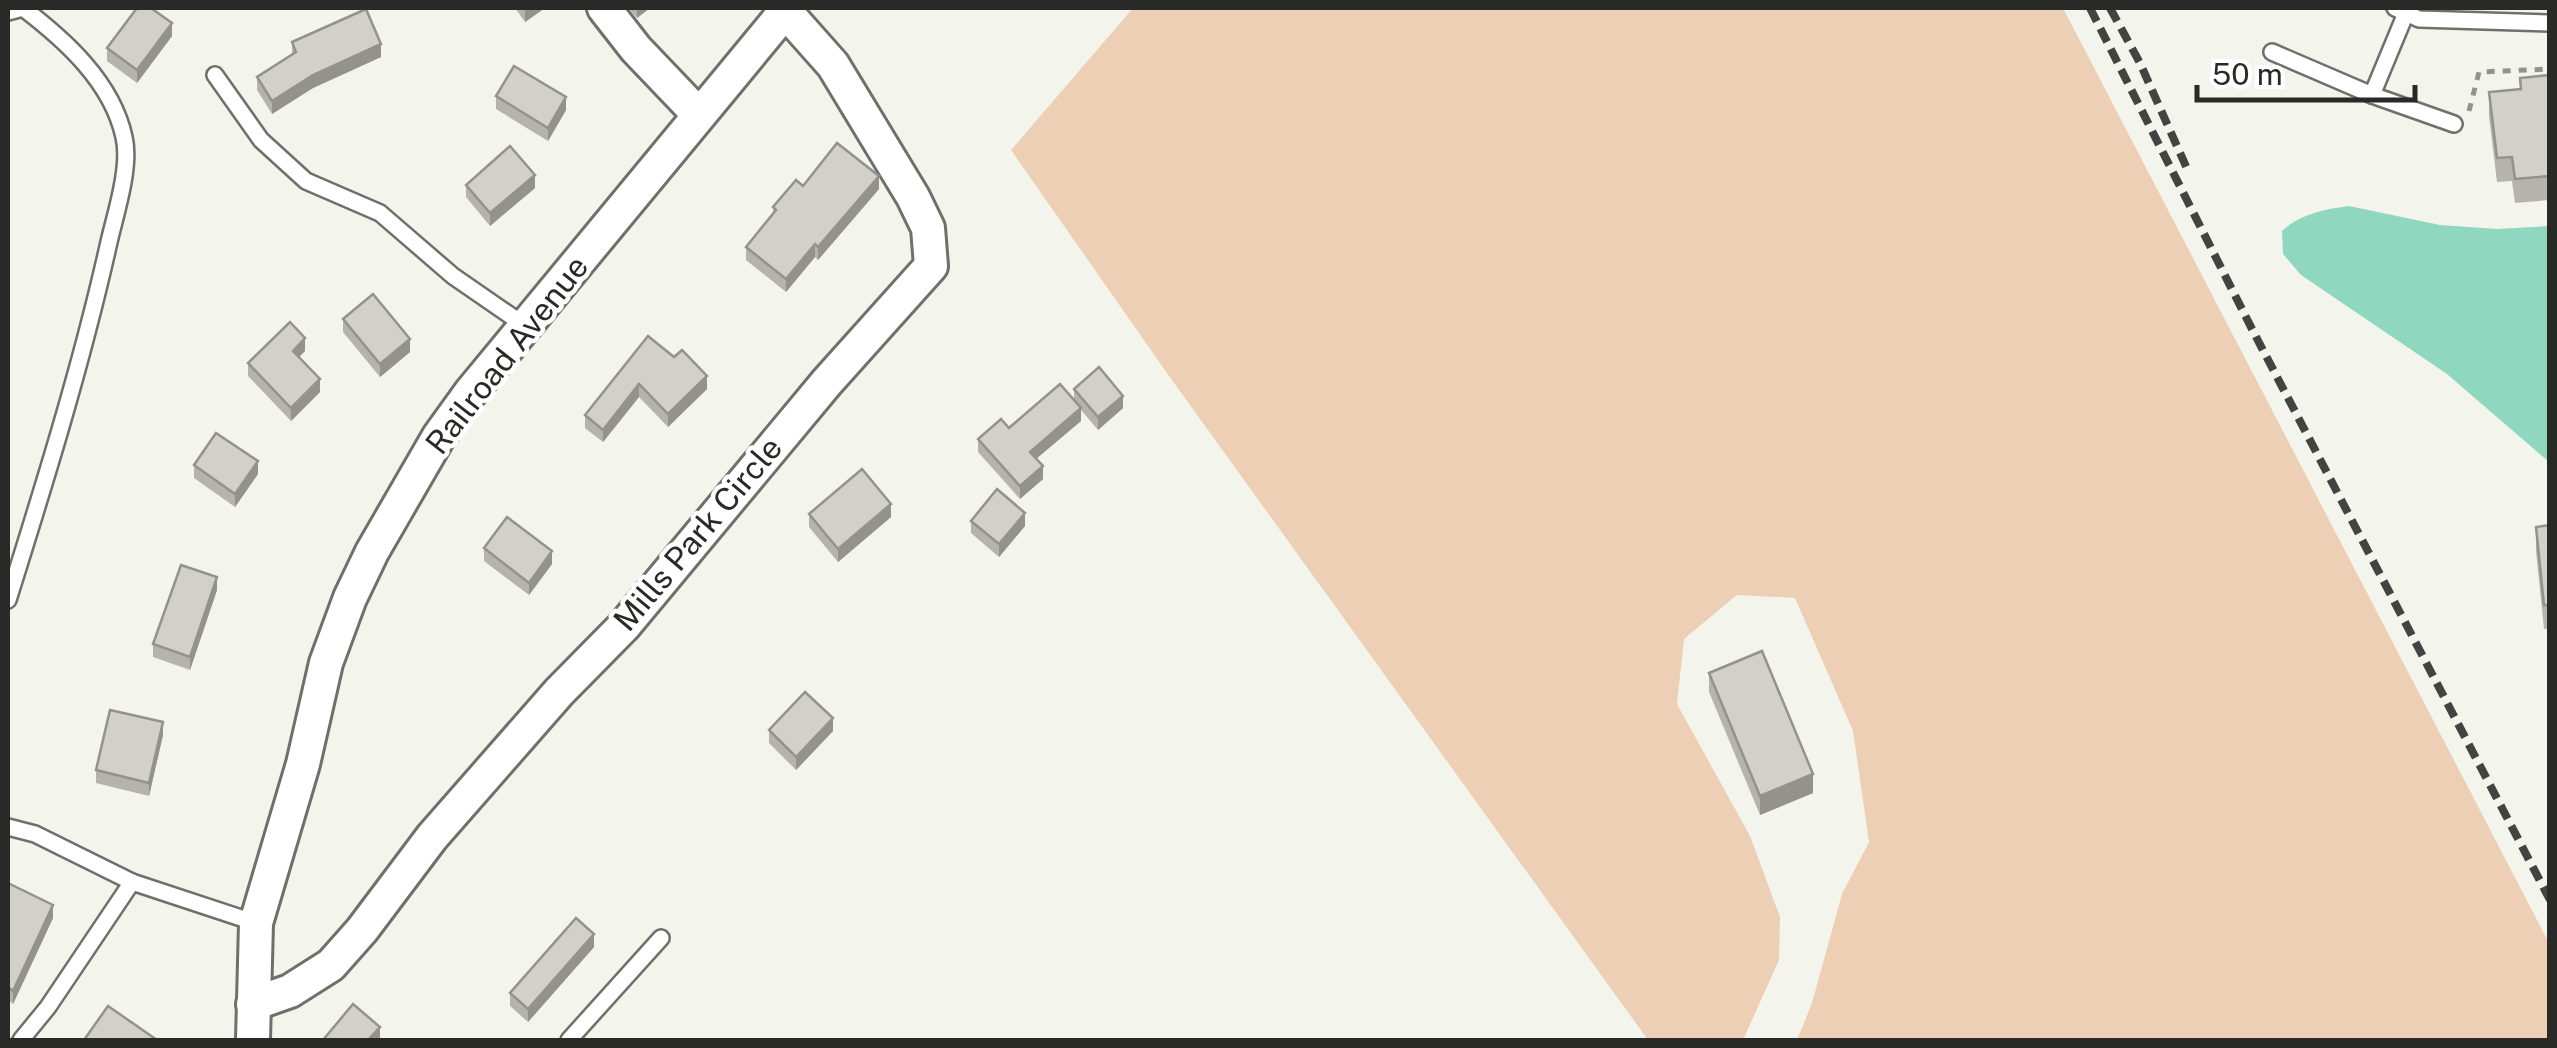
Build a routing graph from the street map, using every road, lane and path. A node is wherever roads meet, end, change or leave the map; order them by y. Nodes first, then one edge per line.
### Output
1 (604, 8) edge
2 (787, 9) edge
3 (2401, 10) edge
4 (8, 12) edge
5 (2550, 23) edge
6 (2272, 52) dead end
7 (2550, 69) edge
8 (215, 75) dead end
9 (2372, 96) junction
10 (698, 115) junction
11 (2454, 124) joint
12 (527, 327) junction
13 (8, 600) edge
14 (8, 827) edge
15 (132, 882) junction
16 (256, 923) junction
17 (661, 938) dead end
18 (253, 1004) junction
19 (20, 1040) edge
20 (253, 1040) edge
21 (569, 1040) edge

1 - 10 street
2 - 10 street, Railroad Avenue
2 - 18 street, Mills Park Circle
3 - 5 lane
3 - 9 lane
4 - 13 lane
6 - 9 lane
7 - 11 path
8 - 12 lane
9 - 11 lane
10 - 12 street, Railroad Avenue
12 - 16 street, Railroad Avenue
14 - 15 lane
15 - 16 lane
15 - 19 lane
16 - 18 street, Railroad Avenue
17 - 21 lane
18 - 20 street, Railroad Avenue

